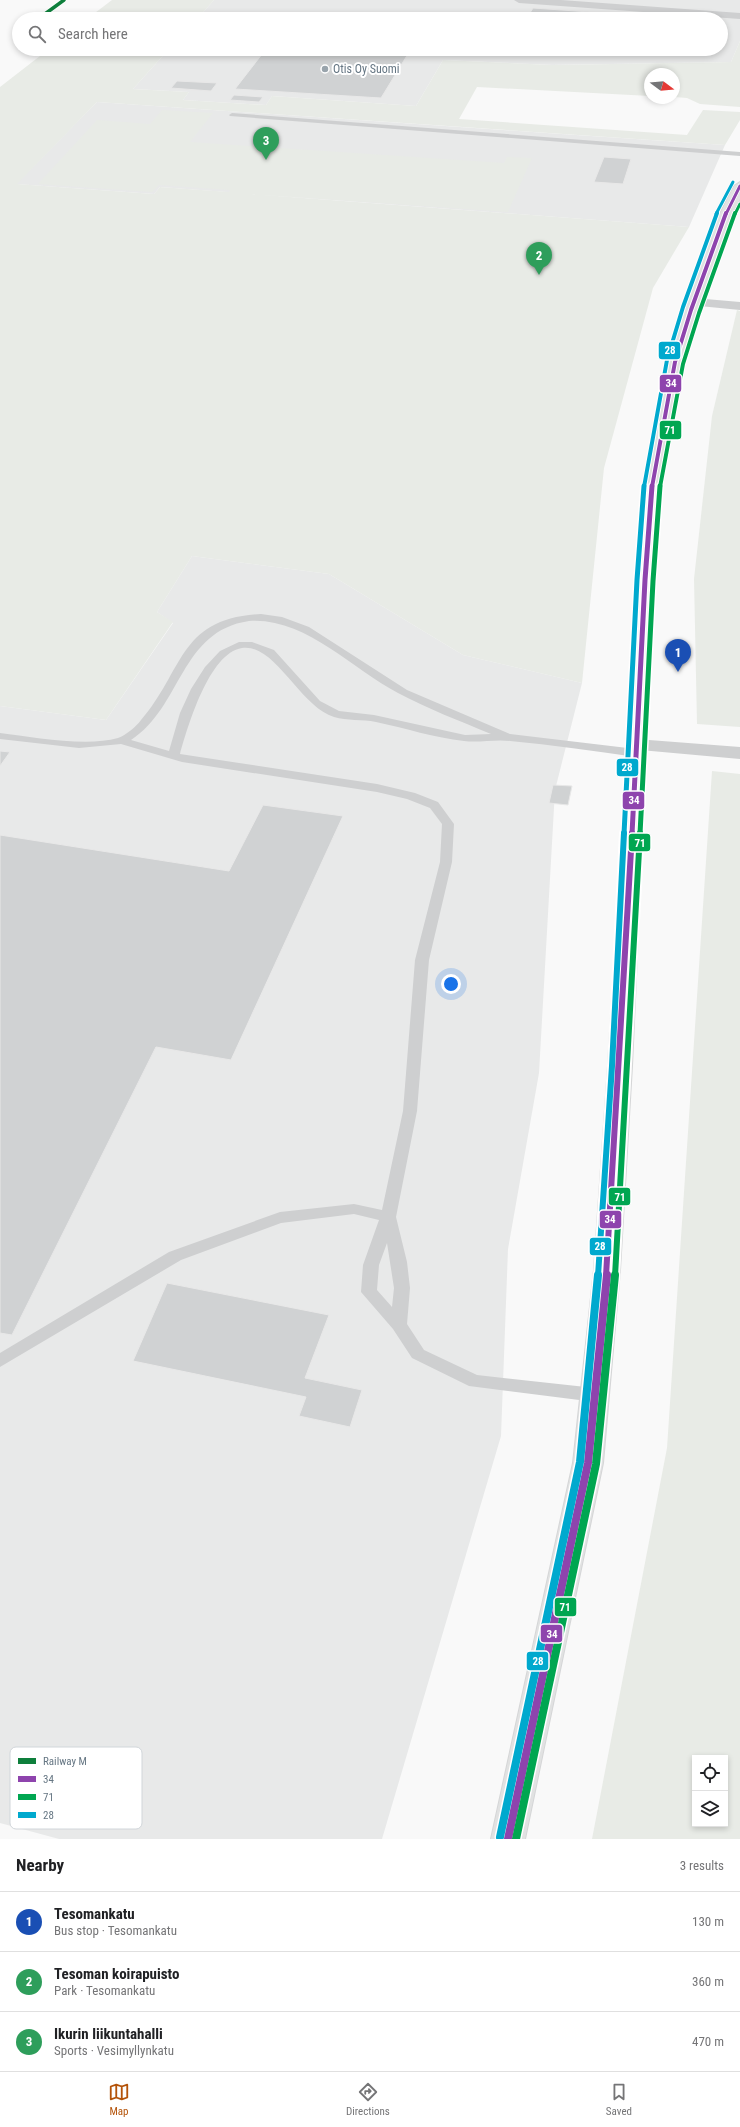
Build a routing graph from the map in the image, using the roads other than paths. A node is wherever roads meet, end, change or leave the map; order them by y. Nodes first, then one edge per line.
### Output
1 (519, 0) edge
2 (685, 12) edge
3 (728, 15) edge
4 (740, 16) edge
5 (232, 115) dead end
6 (740, 154) edge
7 (740, 186) edge
8 (694, 302) junction
9 (740, 306) edge
10 (0, 736) edge
11 (508, 737) junction
12 (122, 741) junction
13 (636, 749) junction
14 (740, 753) edge
15 (173, 756) junction
16 (388, 1217) junction
17 (399, 1325) junction
18 (0, 1361) edge
19 (594, 1395) junction
20 (508, 1839) edge

1 - 2 street
3 - 4 street
5 - 6 lane
7 - 8 main road
8 - 9 street
8 - 13 main road
10 - 12 lane
11 - 12 lane
11 - 13 lane
11 - 15 lane
12 - 15 lane
13 - 14 street
13 - 19 main road
15 - 16 lane
16 - 17 lane
16 - 17 lane
16 - 18 lane
17 - 19 lane
19 - 20 main road

